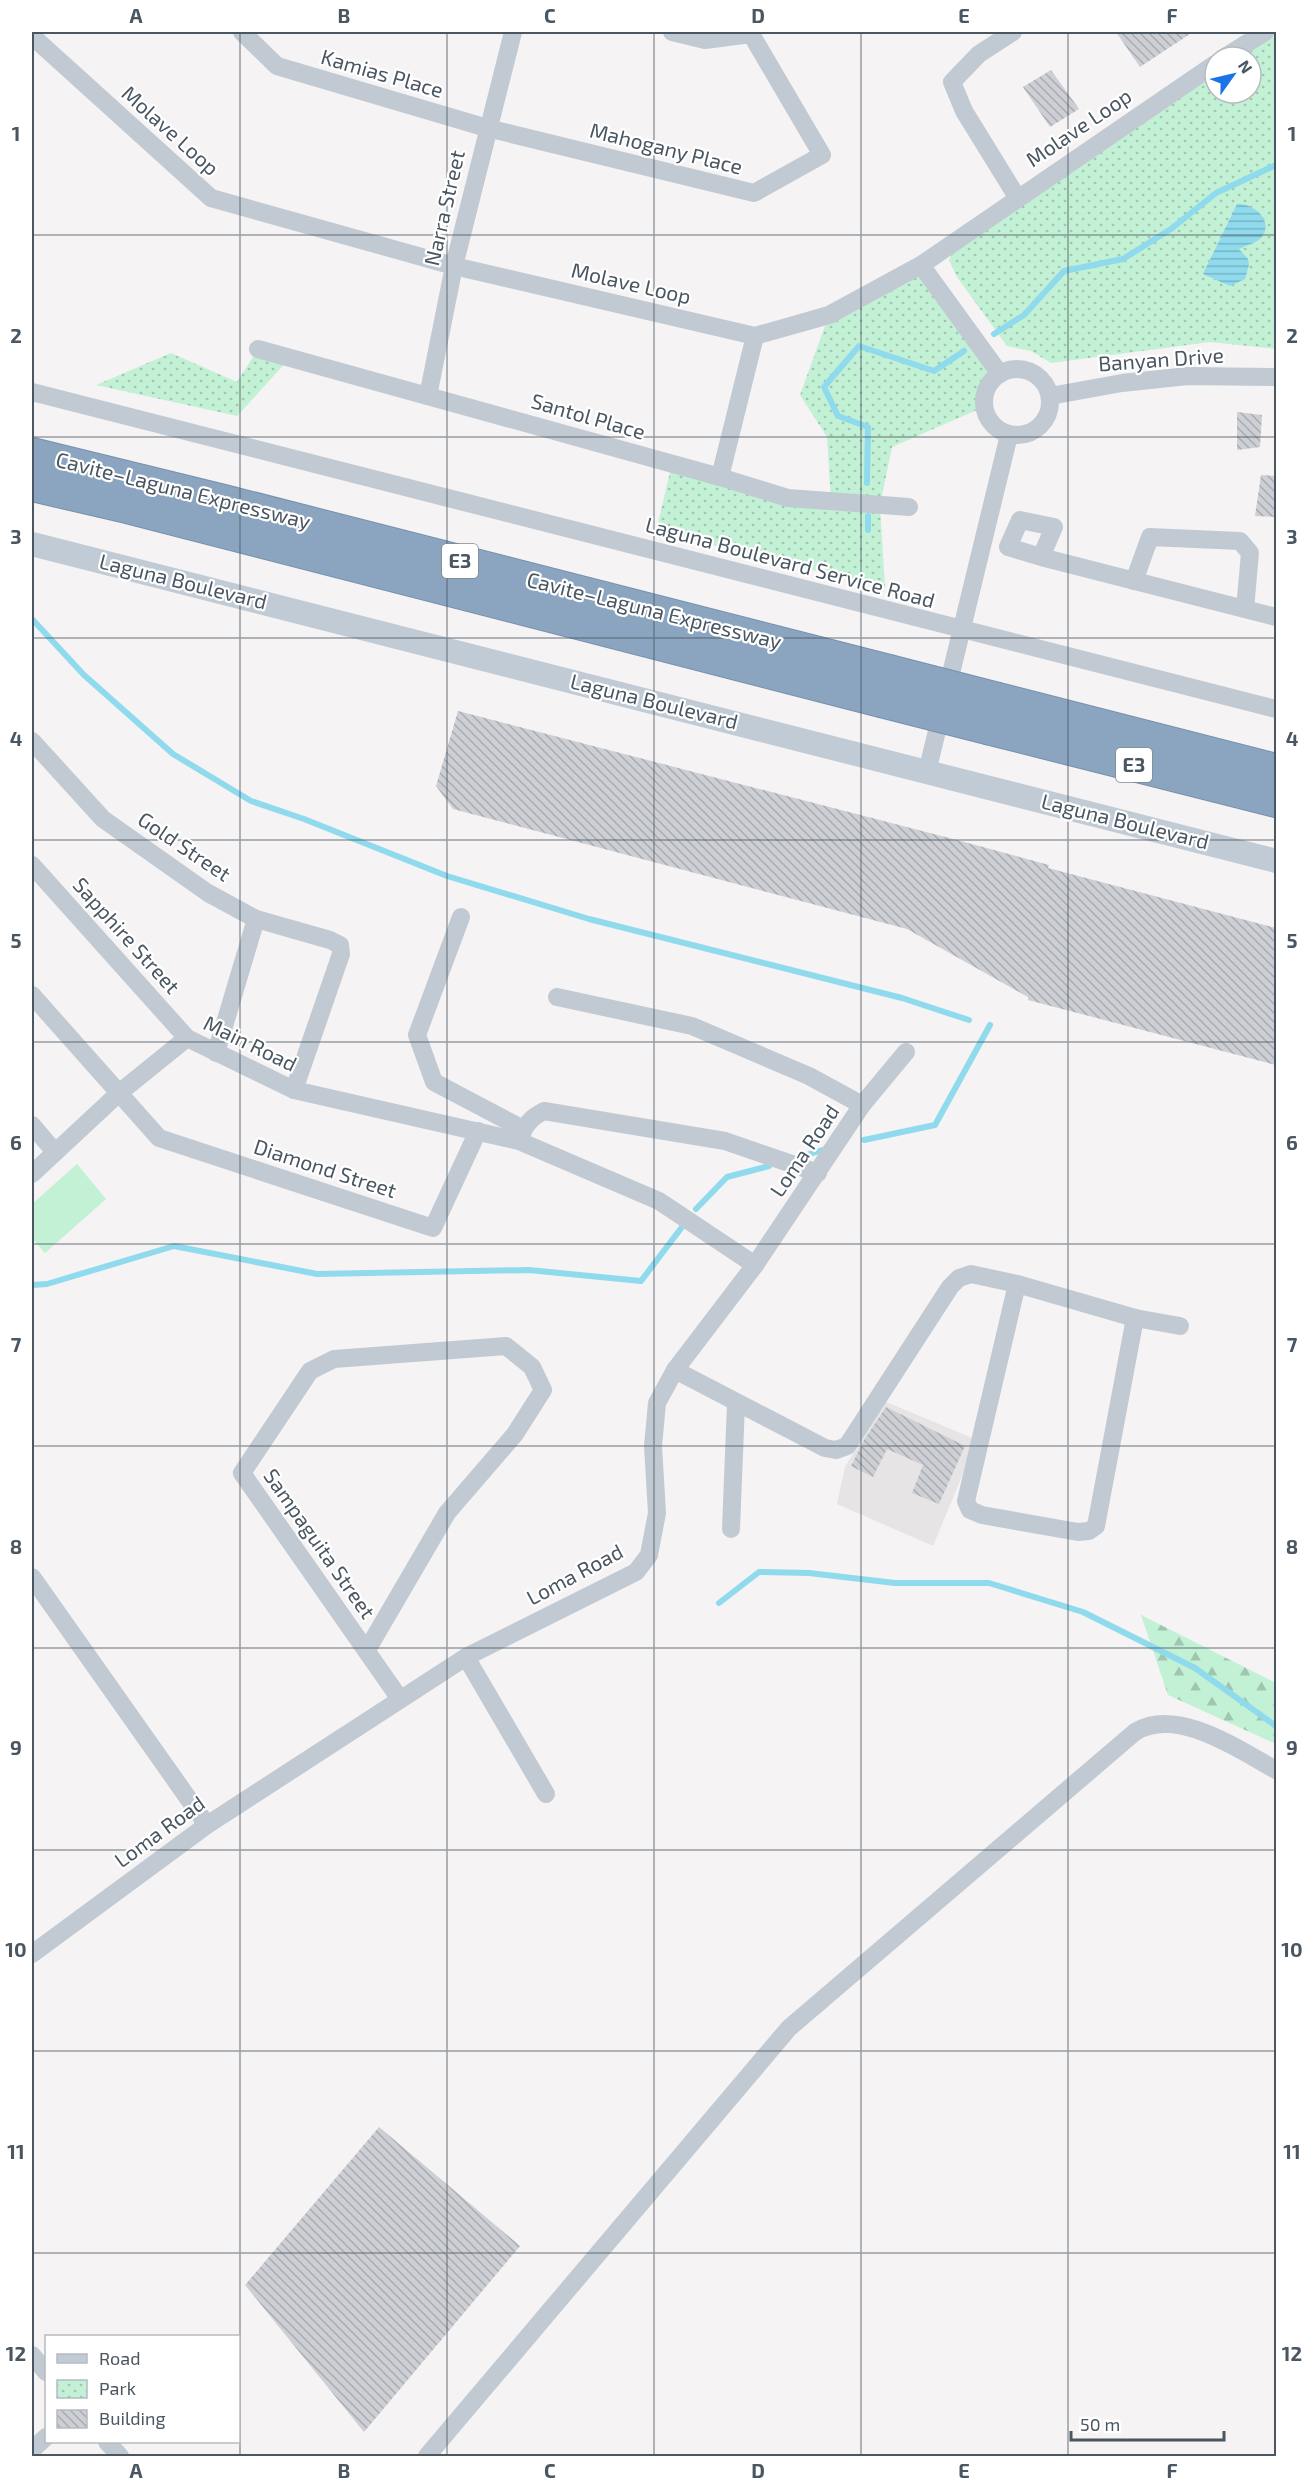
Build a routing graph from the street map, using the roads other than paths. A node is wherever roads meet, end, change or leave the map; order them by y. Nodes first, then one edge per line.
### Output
1 (242, 32) edge
2 (513, 32) edge
3 (672, 32) edge
4 (1013, 32) edge
5 (1265, 32) edge
6 (32, 36) edge
7 (1244, 45) edge
8 (1203, 72) edge
9 (487, 128) junction
10 (1017, 197) junction
11 (454, 266) junction
12 (921, 266) junction
13 (755, 336) junction
14 (258, 349) dead end
15 (1000, 374) junction
16 (1276, 377) edge
17 (32, 392) edge
18 (428, 396) junction
19 (1050, 396) junction
20 (1009, 435) junction
21 (32, 454) edge
22 (720, 477) junction
23 (32, 485) edge
24 (909, 507) dead end
25 (32, 544) edge
26 (1041, 557) dead end
27 (1134, 581) junction
28 (1245, 609) junction
29 (1276, 617) edge
30 (962, 630) junction
31 (1276, 709) edge
32 (994, 714) junction
33 (32, 741) edge
34 (1276, 770) edge
35 (927, 772) junction
36 (1276, 801) edge
37 (1276, 861) edge
38 (32, 865) edge
39 (461, 917) dead end
40 (256, 919) junction
41 (32, 995) edge
42 (557, 997) dead end
43 (187, 1038) junction
44 (906, 1052) dead end
45 (216, 1053) junction
46 (294, 1090) junction
47 (119, 1093) junction
48 (862, 1106) junction
49 (32, 1125) edge
50 (487, 1133) junction
51 (521, 1135) junction
52 (55, 1152) junction
53 (818, 1173) junction
54 (32, 1174) edge
55 (755, 1265) junction
56 (1017, 1284) junction
57 (1135, 1317) junction
58 (1180, 1326) dead end
59 (675, 1370) junction
60 (736, 1404) junction
61 (731, 1529) dead end
62 (32, 1577) edge
63 (367, 1650) junction
64 (466, 1657) junction
65 (400, 1699) junction
66 (1276, 1770) edge
67 (546, 1794) dead end
68 (207, 1825) junction
69 (32, 1954) edge
70 (32, 2355) edge
71 (45, 2371) edge
72 (45, 2438) edge
73 (108, 2443) edge
74 (32, 2450) edge
75 (120, 2457) edge
76 (427, 2457) edge

1 - 9 street, Kamias Place
2 - 9 street, Narra Street
3 - 9 street, Mahogany Place
4 - 10 street
5 - 7 street
6 - 11 street, Molave Loop
8 - 10 street, Molave Loop
9 - 11 street, Narra Street
10 - 12 street, Molave Loop
11 - 13 street, Molave Loop
11 - 18 street, Narra Street
12 - 13 street, Molave Loop
12 - 15 street
13 - 22 street
14 - 18 street, Santol Place
15 - 19 street
15 - 20 street
16 - 19 street, Banyan Drive
17 - 30 street, Laguna Boulevard Service Road
18 - 22 street, Santol Place
19 - 20 street
20 - 30 street
21 - 32 highway, Cavite–Laguna Expressway / E3, bridge
22 - 24 street, Santol Place
23 - 32 highway, Cavite–Laguna Expressway / E3, bridge
25 - 35 main road, Laguna Boulevard
26 - 27 street
27 - 28 street
27 - 28 street
28 - 29 street
30 - 31 street, Laguna Boulevard Service Road
30 - 35 street
32 - 34 highway, Cavite–Laguna Expressway / E3
32 - 36 highway, Cavite–Laguna Expressway / E3
33 - 40 street, Gold Street
35 - 37 main road, Laguna Boulevard
38 - 43 street, Sapphire Street
39 - 51 street
40 - 45 street
40 - 46 street, Gold Street
41 - 47 street
42 - 48 street
43 - 45 street, Main Road
43 - 47 street, Main Road
44 - 48 street, Loma Road
45 - 46 street, Main Road
46 - 50 street, Main Road
47 - 50 street, Diamond Street
47 - 52 street, Main Road
48 - 53 street, Loma Road
49 - 52 street
50 - 51 street
51 - 53 street
51 - 55 street
52 - 54 street, Main Road
53 - 55 street, Loma Road
55 - 59 street, Loma Road
56 - 57 street
56 - 57 street
56 - 60 street
57 - 58 street
59 - 60 street
59 - 64 street, Loma Road
60 - 61 street
62 - 68 street
63 - 63 street, Sampaguita Street
63 - 65 street, Sampaguita Street
64 - 65 street, Loma Road
64 - 67 street
65 - 68 street, Loma Road
66 - 76 street
68 - 69 street, Loma Road
70 - 71 street
72 - 74 street
73 - 75 street

